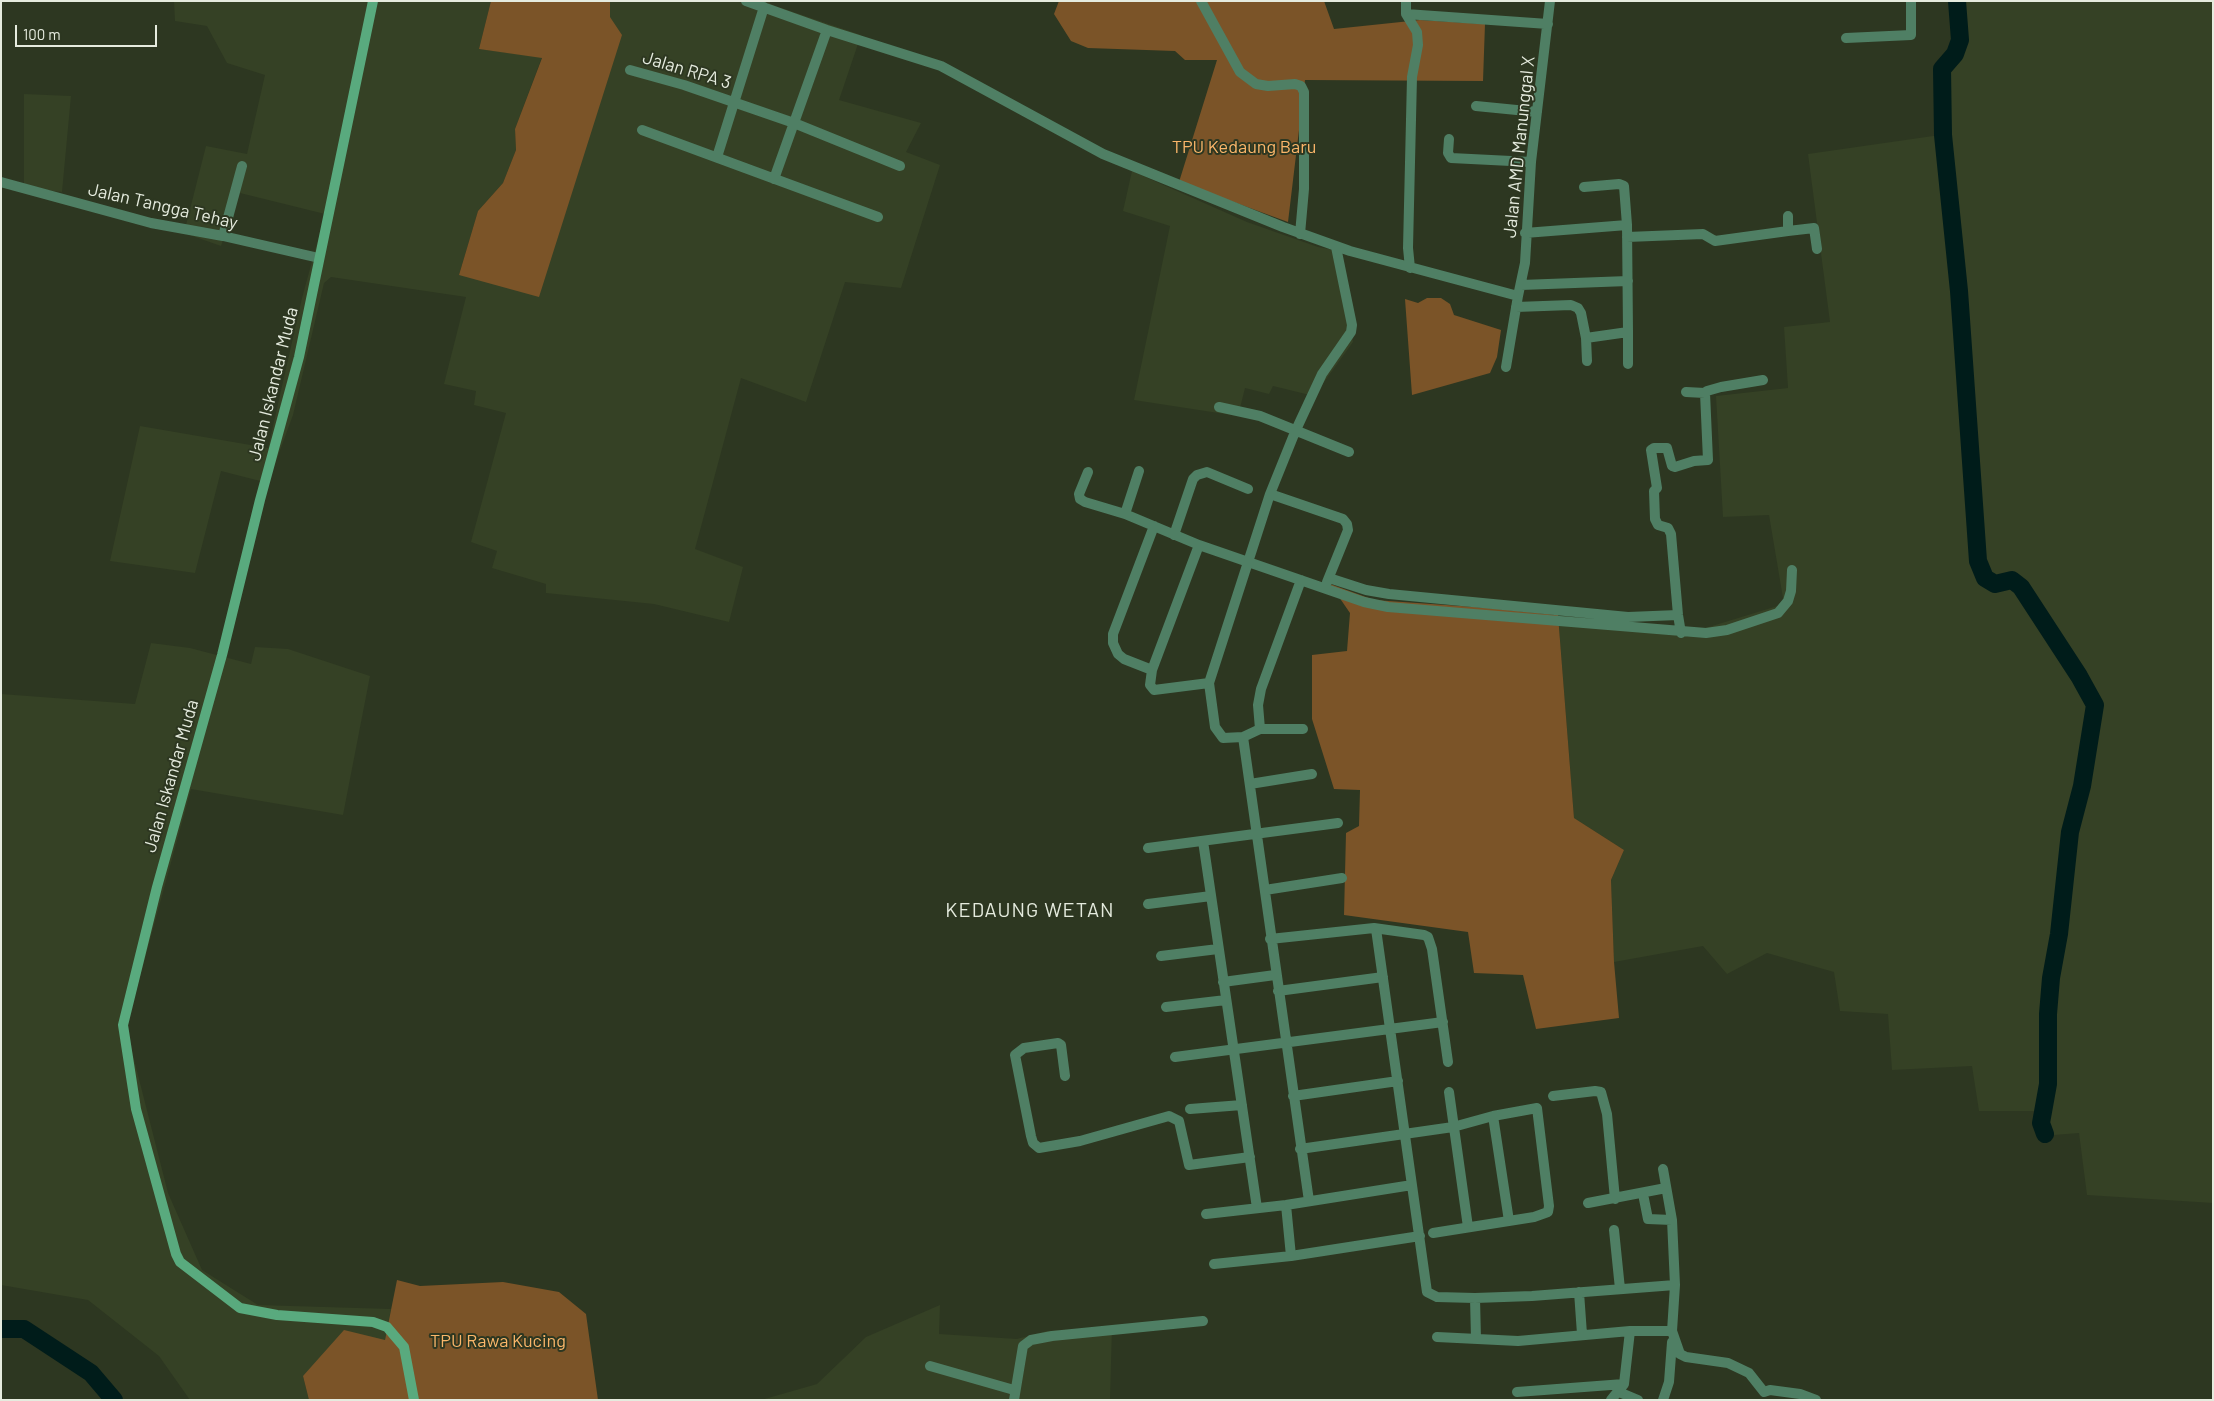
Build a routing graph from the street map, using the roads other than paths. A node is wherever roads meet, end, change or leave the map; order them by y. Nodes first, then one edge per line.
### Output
1 (374, 1) edge
2 (746, 1) edge
3 (1201, 1) edge
4 (1406, 1) edge
5 (1550, 1) edge
6 (1911, 1) edge
7 (764, 7) junction
8 (1406, 14) junction
9 (1548, 24) junction
10 (827, 30) junction
11 (1846, 38) dead end
12 (630, 70) dead end
13 (734, 102) junction
14 (1476, 106) dead end
15 (1538, 112) junction
16 (794, 123) junction
17 (642, 130) dead end
18 (1450, 139) dead end
19 (717, 157) junction
20 (1531, 162) junction
21 (242, 166) dead end
22 (900, 166) dead end
23 (774, 179) junction
24 (1, 182) edge
25 (1584, 187) dead end
26 (1788, 216) dead end
27 (878, 218) dead end
28 (1627, 225) junction
29 (1788, 231) junction
30 (1525, 233) junction
31 (1300, 234) junction
32 (223, 236) junction
33 (1628, 237) junction
34 (1336, 246) junction
35 (1817, 249) dead end
36 (319, 258) junction
37 (1410, 268) junction
38 (1628, 281) junction
39 (1521, 285) junction
40 (1518, 296) junction
41 (1516, 307) junction
42 (1628, 332) junction
43 (1586, 338) junction
44 (1587, 361) dead end
45 (1628, 364) dead end
46 (1506, 367) dead end
47 (1763, 380) dead end
48 (1686, 392) dead end
49 (1705, 393) junction
50 (1219, 407) dead end
51 (1295, 432) junction
52 (1350, 452) dead end
53 (1088, 472) dead end
54 (1139, 472) dead end
55 (1248, 489) dead end
56 (1270, 494) junction
57 (1125, 514) junction
58 (1154, 526) junction
59 (1174, 535) junction
60 (1199, 545) junction
61 (1248, 561) junction
62 (1792, 570) dead end
63 (1301, 580) junction
64 (1327, 583) junction
65 (1678, 615) junction
66 (1681, 633) junction
67 (1152, 670) junction
68 (1208, 682) junction
69 (1260, 729) junction
70 (1303, 729) dead end
71 (1243, 737) junction
72 (1312, 774) dead end
73 (1250, 784) junction
74 (1338, 823) dead end
75 (1257, 835) junction
76 (1204, 841) junction
77 (1148, 848) dead end
78 (1342, 878) dead end
79 (1265, 890) junction
80 (1211, 896) junction
81 (1148, 904) dead end
82 (1376, 928) junction
83 (1270, 939) junction
84 (1218, 949) junction
85 (1162, 956) dead end
86 (1275, 974) junction
87 (1383, 977) junction
88 (1223, 982) junction
89 (1278, 991) junction
90 (1226, 1000) junction
91 (1166, 1007) dead end
92 (1443, 1022) junction
93 (1390, 1029) junction
94 (1285, 1043) junction
95 (1235, 1051) junction
96 (1175, 1057) dead end
97 (1448, 1062) dead end
98 (1065, 1076) dead end
99 (1398, 1081) junction
100 (1449, 1092) dead end
101 (1293, 1096) junction
102 (1552, 1096) dead end
103 (1242, 1105) junction
104 (1190, 1109) dead end
105 (1493, 1116) junction
106 (1453, 1127) junction
107 (1405, 1134) junction
108 (1300, 1149) junction
109 (1250, 1157) junction
110 (1662, 1169) dead end
111 (1412, 1185) junction
112 (1666, 1188) junction
113 (1642, 1194) junction
114 (1615, 1199) junction
115 (1309, 1201) junction
116 (1588, 1203) dead end
117 (1286, 1205) junction
118 (1257, 1208) junction
119 (1206, 1214) dead end
120 (1672, 1220) junction
121 (1510, 1221) junction
122 (1468, 1227) junction
123 (1614, 1230) dead end
124 (1434, 1233) dead end
125 (1420, 1236) junction
126 (1291, 1256) junction
127 (1214, 1264) dead end
128 (1675, 1285) junction
129 (1620, 1289) junction
130 (1579, 1292) junction
131 (1475, 1298) junction
132 (1203, 1321) dead end
133 (1630, 1331) junction
134 (1672, 1331) junction
135 (1582, 1334) junction
136 (1437, 1337) dead end
137 (1476, 1339) junction
138 (930, 1366) dead end
139 (1621, 1388) junction
140 (1517, 1392) dead end
141 (1014, 1395) edge
142 (1763, 1396) edge
143 (414, 1400) edge
144 (1611, 1400) edge
145 (1638, 1400) edge
146 (1663, 1400) edge
147 (1816, 1400) edge

1 - 36 street, Jalan Iskandar Muda
2 - 7 street
3 - 31 street
4 - 8 street
5 - 9 street, Jalan AMD Manunggal X
6 - 11 street
7 - 10 street
7 - 13 street
8 - 9 street
8 - 37 street
9 - 15 street, Jalan AMD Manunggal X
10 - 16 street
10 - 31 street
12 - 13 street, Jalan RPA 3
13 - 16 street, Jalan RPA 3
13 - 19 street
14 - 15 street
15 - 20 street, Jalan AMD Manunggal X
16 - 22 street, Jalan RPA 3
16 - 23 street
17 - 19 street
18 - 20 street
19 - 23 street
20 - 30 street, Jalan AMD Manunggal X
21 - 32 street
23 - 27 street
24 - 32 street, Jalan Tangga Tehay
25 - 28 street
26 - 29 street
28 - 30 street
28 - 33 street
29 - 33 street
29 - 35 street
30 - 39 street, Jalan AMD Manunggal X
31 - 34 street
32 - 36 street, Jalan Tangga Tehay
33 - 38 street
34 - 37 street
34 - 51 street
36 - 143 street, Jalan Iskandar Muda
37 - 40 street
38 - 39 street
38 - 42 street
39 - 40 street, Jalan AMD Manunggal X
40 - 41 street, Jalan AMD Manunggal X
41 - 43 street
41 - 46 street, Jalan AMD Manunggal X
42 - 43 street
42 - 45 street
43 - 44 street
47 - 49 street
48 - 49 street
49 - 65 street
50 - 51 street
51 - 52 street
51 - 56 street
53 - 57 street
54 - 57 street
55 - 59 street
56 - 61 street
56 - 64 street
57 - 58 street
58 - 59 street
58 - 67 street
59 - 60 street
60 - 61 street
60 - 67 street
61 - 63 street
61 - 68 street
62 - 66 street
63 - 64 street
63 - 69 street
64 - 65 street
64 - 66 street
65 - 66 street
67 - 68 street
68 - 71 street
69 - 70 street
69 - 71 street
71 - 73 street
72 - 73 street
73 - 75 street
74 - 75 street
75 - 76 street
75 - 79 street
76 - 77 street
76 - 80 street
78 - 79 street
79 - 83 street
80 - 81 street
80 - 84 street
82 - 83 street
82 - 87 street
82 - 92 street
83 - 86 street
84 - 85 street
84 - 88 street
86 - 88 street
86 - 89 street
87 - 89 street
87 - 93 street
88 - 90 street
89 - 94 street
90 - 91 street
90 - 95 street
92 - 93 street
92 - 97 street
93 - 94 street
93 - 99 street
94 - 95 street
94 - 101 street
95 - 96 street
95 - 103 street
98 - 109 street
99 - 101 street
99 - 107 street
100 - 106 street
101 - 108 street
102 - 114 street
103 - 104 street
103 - 109 street
105 - 106 street
105 - 121 street
105 - 121 street
106 - 107 street
106 - 122 street
107 - 108 street
107 - 111 street
108 - 115 street
109 - 118 street
110 - 112 street
111 - 115 street
111 - 125 street
112 - 113 street
112 - 120 street
113 - 114 street
113 - 120 street
114 - 116 street
115 - 117 street
117 - 118 street
117 - 126 street
118 - 119 street
120 - 128 street
121 - 122 street
122 - 124 street
123 - 129 street
125 - 126 street
125 - 131 street
126 - 127 street
128 - 129 street
128 - 134 street
129 - 130 street
130 - 131 street
130 - 135 street
131 - 137 street
132 - 141 street
133 - 134 street
133 - 135 street
133 - 139 street
134 - 142 street
134 - 146 street
135 - 137 street
136 - 137 street
138 - 141 street
139 - 140 street
139 - 144 street
139 - 145 street
142 - 147 street

